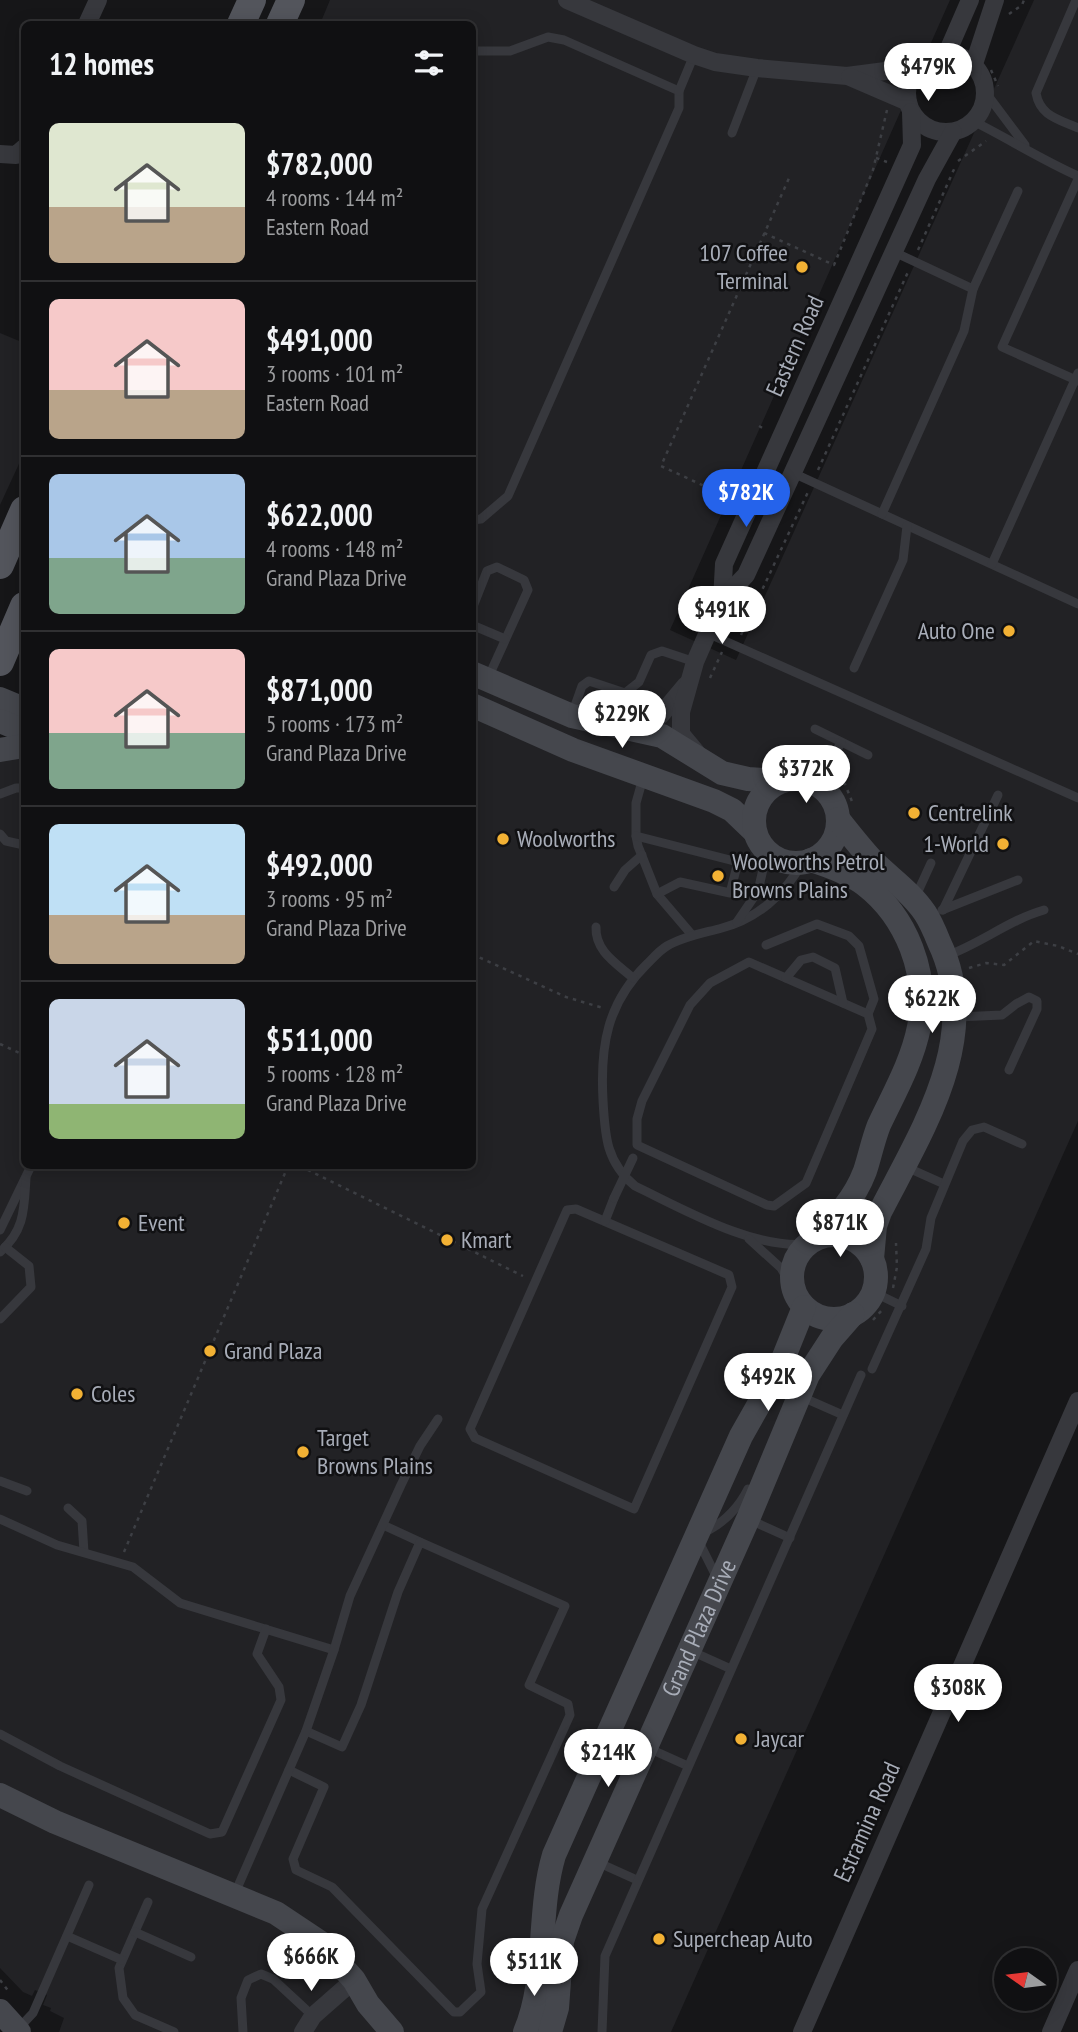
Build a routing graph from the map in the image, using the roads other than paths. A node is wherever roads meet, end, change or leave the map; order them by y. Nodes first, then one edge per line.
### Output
1 (98, 0) edge
2 (252, 0) edge
3 (567, 0) edge
4 (970, 0) edge
5 (995, 0) edge
6 (1076, 0) edge
7 (88, 21) edge
8 (242, 21) edge
9 (476, 53) edge
10 (947, 53) junction
11 (694, 55) junction
12 (982, 66) junction
13 (916, 67) junction
14 (757, 68) junction
15 (846, 76) junction
16 (679, 90) junction
17 (992, 90) junction
18 (909, 107) junction
19 (973, 121) junction
20 (1078, 128) edge
21 (953, 132) junction
22 (732, 133) dead end
23 (1028, 149) junction
24 (1078, 177) edge
25 (1018, 191) dead end
26 (894, 251) junction
27 (973, 289) junction
28 (1077, 378) edge
29 (793, 473) junction
30 (882, 514) junction
31 (21, 517) edge
32 (476, 520) edge
33 (907, 526) junction
34 (992, 564) junction
35 (0, 565) edge
36 (476, 599) edge
37 (722, 600) junction
38 (1078, 604) edge
39 (21, 613) edge
40 (476, 627) edge
41 (707, 633) junction
42 (505, 639) junction
43 (0, 662) edge
44 (854, 668) dead end
45 (692, 671) junction
46 (480, 676) edge
47 (0, 699) edge
48 (476, 707) edge
49 (21, 708) edge
50 (572, 716) junction
51 (0, 721) edge
52 (623, 727) junction
53 (815, 729) dead end
54 (21, 730) edge
55 (841, 742) junction
56 (21, 746) edge
57 (0, 750) edge
58 (868, 755) dead end
59 (705, 762) junction
60 (643, 776) junction
61 (780, 781) junction
62 (817, 784) junction
63 (21, 788) edge
64 (0, 794) edge
65 (998, 795) dead end
66 (1078, 798) edge
67 (838, 819) junction
68 (0, 834) edge
69 (636, 836) junction
70 (761, 842) junction
71 (21, 844) edge
72 (642, 855) junction
73 (807, 862) junction
74 (931, 863) dead end
75 (1018, 880) dead end
76 (614, 887) dead end
77 (657, 894) junction
78 (928, 908) junction
79 (1044, 910) dead end
80 (736, 923) junction
81 (596, 927) dead end
82 (692, 935) junction
83 (766, 945) dead end
84 (946, 956) junction
85 (633, 978) junction
86 (786, 978) junction
87 (843, 1003) junction
88 (868, 1014) junction
89 (956, 1017) junction
90 (1009, 1070) dead end
91 (1022, 1144) dead end
92 (637, 1145) junction
93 (904, 1166) junction
94 (30, 1169) edge
95 (26, 1178) junction
96 (944, 1184) junction
97 (605, 1221) junction
98 (0, 1230) edge
99 (744, 1236) junction
100 (811, 1241) junction
101 (3, 1250) edge
102 (872, 1259) junction
103 (873, 1292) junction
104 (799, 1298) junction
105 (902, 1306) junction
106 (853, 1314) junction
107 (0, 1319) edge
108 (872, 1370) dead end
109 (861, 1375) dead end
110 (800, 1397) junction
111 (1078, 1402) edge
112 (843, 1415) junction
113 (438, 1419) dead end
114 (779, 1447) junction
115 (758, 1468) dead end
116 (752, 1479) dead end
117 (0, 1481) edge
118 (27, 1492) dead end
119 (68, 1508) dead end
120 (748, 1519) junction
121 (3, 1522) edge
122 (383, 1525) junction
123 (696, 1536) junction
124 (790, 1538) junction
125 (420, 1542) junction
126 (83, 1552) junction
127 (719, 1582) junction
128 (266, 1629) junction
129 (334, 1650) junction
130 (689, 1650) junction
131 (731, 1669) junction
132 (306, 1731) junction
133 (0, 1734) edge
134 (645, 1747) junction
135 (688, 1766) junction
136 (289, 1770) junction
137 (0, 1795) edge
138 (594, 1861) junction
139 (637, 1880) junction
140 (89, 1885) dead end
141 (235, 1895) junction
142 (148, 1902) dead end
143 (135, 1931) junction
144 (67, 1936) junction
145 (191, 1957) dead end
146 (122, 1961) junction
147 (1078, 1970) edge
148 (354, 1980) junction
149 (0, 2011) edge
150 (313, 2016) junction
151 (18, 2031) edge
152 (174, 2032) edge
153 (243, 2032) edge
154 (303, 2032) edge
155 (392, 2032) edge
156 (411, 2032) edge
157 (525, 2032) edge
158 (550, 2032) edge
159 (602, 2032) edge
160 (802, 2032) edge
161 (1051, 2032) edge

1 - 7 street
2 - 8 main road
3 - 11 street
4 - 10 street
5 - 12 street
6 - 20 lane
9 - 16 lane
10 - 12 street
10 - 13 street
11 - 14 street
11 - 16 lane
12 - 17 street
13 - 15 street
13 - 18 street
14 - 15 street
14 - 22 lane
15 - 18 street
16 - 32 lane
17 - 19 street
17 - 23 lane
18 - 21 street
18 - 37 street, Eastern Road
19 - 21 street
19 - 23 lane
21 - 26 street, Eastern Road
23 - 24 lane
24 - 28 lane
25 - 27 lane
26 - 27 lane
26 - 29 street, Eastern Road
27 - 30 lane
28 - 34 lane
29 - 30 lane
29 - 37 street, Eastern Road
30 - 33 lane
31 - 35 main road
33 - 34 lane
33 - 44 lane
34 - 38 lane
36 - 42 lane
37 - 41 street, Eastern Road
39 - 43 main road
40 - 42 lane
41 - 45 street, Eastern Road
41 - 66 lane
42 - 46 lane
45 - 50 lane
45 - 52 street, Eastern Road
45 - 59 street, Eastern Road
46 - 50 street
47 - 49 street
48 - 60 street
50 - 52 street
51 - 54 street
52 - 59 street
53 - 55 lane
55 - 58 lane
55 - 62 lane
56 - 57 street
59 - 61 street
60 - 69 lane
60 - 70 street
61 - 62 street
61 - 70 street
62 - 67 street
63 - 64 lane
65 - 78 lane
67 - 73 street
67 - 78 street
68 - 71 lane
69 - 72 lane
69 - 77 lane
70 - 73 street
70 - 80 lane
72 - 76 lane
72 - 77 lane
73 - 80 lane
73 - 100 street
74 - 78 lane
75 - 78 lane
77 - 82 lane
78 - 84 street
79 - 84 lane
80 - 82 lane
81 - 85 lane
82 - 85 lane
83 - 88 lane
84 - 89 street
85 - 99 lane
86 - 87 lane
86 - 87 lane
86 - 92 lane
87 - 88 lane
88 - 92 lane
89 - 90 lane
89 - 93 street
91 - 96 lane
92 - 97 lane, bridge
93 - 96 lane
93 - 102 street
94 - 95 lane
95 - 98 lane
95 - 101 lane
96 - 105 lane
97 - 97 lane
99 - 100 lane
99 - 104 lane
100 - 102 street
100 - 104 street
101 - 107 lane
102 - 103 street
103 - 105 lane
103 - 106 street
104 - 106 street
104 - 123 street, Grand Plaza Drive
105 - 108 lane
106 - 110 street, Grand Plaza Drive
109 - 112 lane
110 - 112 lane
110 - 114 street, Grand Plaza Drive
111 - 160 street, Estramina Road
112 - 124 lane
113 - 122 lane
114 - 115 lane
114 - 120 street, Grand Plaza Drive
116 - 123 lane
117 - 118 lane
119 - 126 lane
120 - 124 lane
120 - 127 street, Grand Plaza Drive
121 - 126 lane
122 - 125 lane
122 - 129 lane
123 - 127 lane
123 - 157 street, Grand Plaza Drive
124 - 131 lane
125 - 132 lane
125 - 136 lane
126 - 128 lane
127 - 130 street, Grand Plaza Drive
128 - 129 lane
128 - 133 lane
129 - 132 lane
130 - 131 lane
130 - 134 street, Grand Plaza Drive
131 - 135 lane
132 - 136 lane
134 - 135 lane
134 - 138 street, Grand Plaza Drive
135 - 139 lane
136 - 141 lane
137 - 141 street
138 - 139 lane
138 - 158 street, Grand Plaza Drive
139 - 159 lane
140 - 144 lane
141 - 148 street
142 - 143 lane
143 - 145 lane
143 - 146 lane
144 - 146 lane
144 - 151 lane
146 - 152 lane
147 - 161 street
148 - 150 street
148 - 155 street
148 - 156 street
149 - 151 street
150 - 153 lane
150 - 154 street

